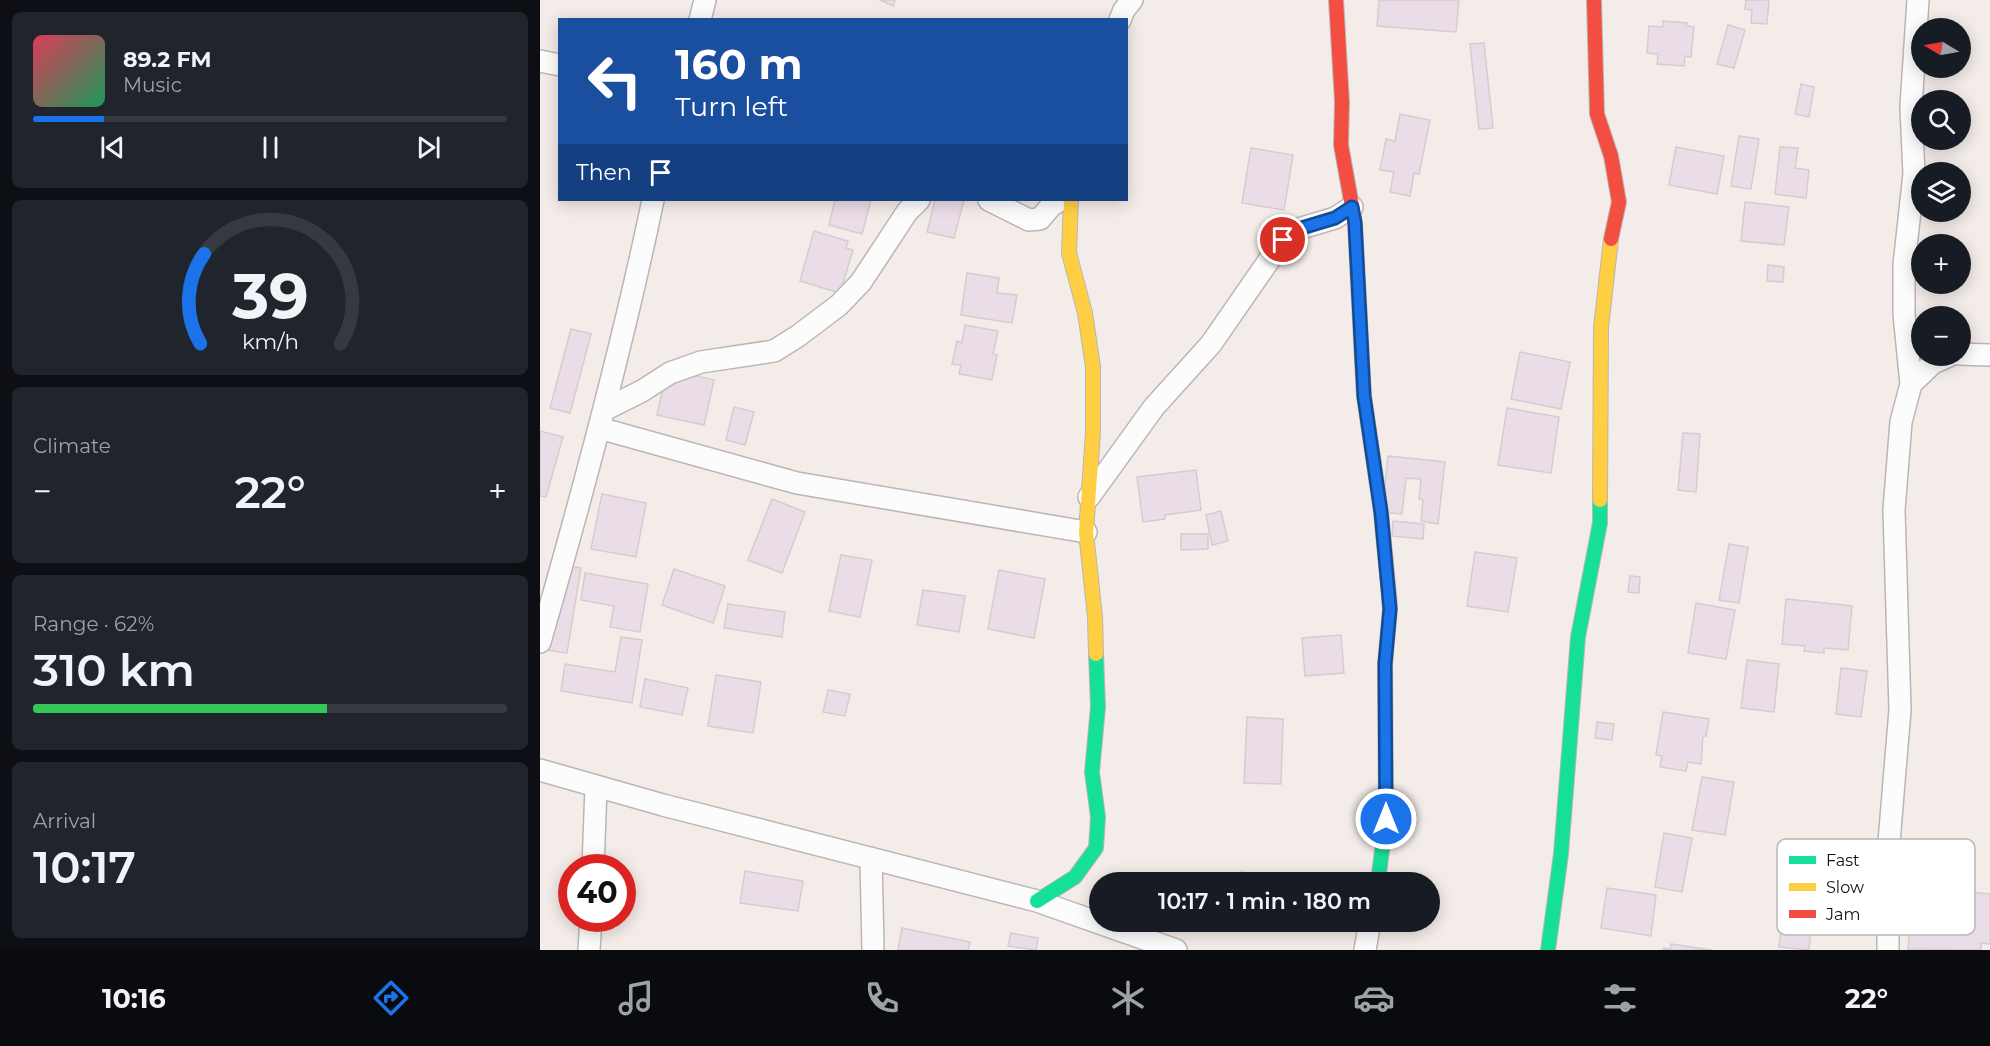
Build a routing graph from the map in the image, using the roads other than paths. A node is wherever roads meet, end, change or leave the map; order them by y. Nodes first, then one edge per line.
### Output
1 (705, 0) edge
2 (1132, 0) edge
3 (1336, 0) edge
4 (1594, 0) edge
5 (1918, 0) edge
6 (700, 18) edge
7 (1121, 18) edge
8 (540, 61) edge
9 (558, 65) edge
10 (653, 201) edge
11 (918, 201) edge
12 (991, 201) edge
13 (1058, 201) edge
14 (1071, 201) edge
15 (1352, 207) junction
16 (1971, 354) edge
17 (1990, 355) edge
18 (1930, 366) edge
19 (1911, 384) junction
20 (601, 419) junction
21 (1087, 500) junction
22 (1086, 532) junction
23 (540, 642) edge
24 (540, 770) edge
25 (596, 787) junction
26 (1889, 839) edge
27 (593, 854) edge
28 (871, 858) junction
29 (1379, 872) edge
30 (1037, 901) junction
31 (590, 932) edge
32 (1368, 932) edge
33 (589, 950) edge
34 (873, 950) edge
35 (1176, 950) edge
36 (1365, 950) edge
37 (1548, 950) edge

1 - 6 street
2 - 7 street
3 - 15 street
4 - 37 street
5 - 19 street
8 - 9 street
10 - 20 street
11 - 20 street
12 - 13 street
14 - 21 street
15 - 21 street
15 - 29 street
16 - 17 street
18 - 19 street
19 - 26 street
20 - 22 street
20 - 23 street
21 - 22 street
22 - 30 street
24 - 25 street
25 - 27 street
25 - 28 street
28 - 30 street
28 - 34 street
30 - 35 street
31 - 33 street
32 - 36 street

